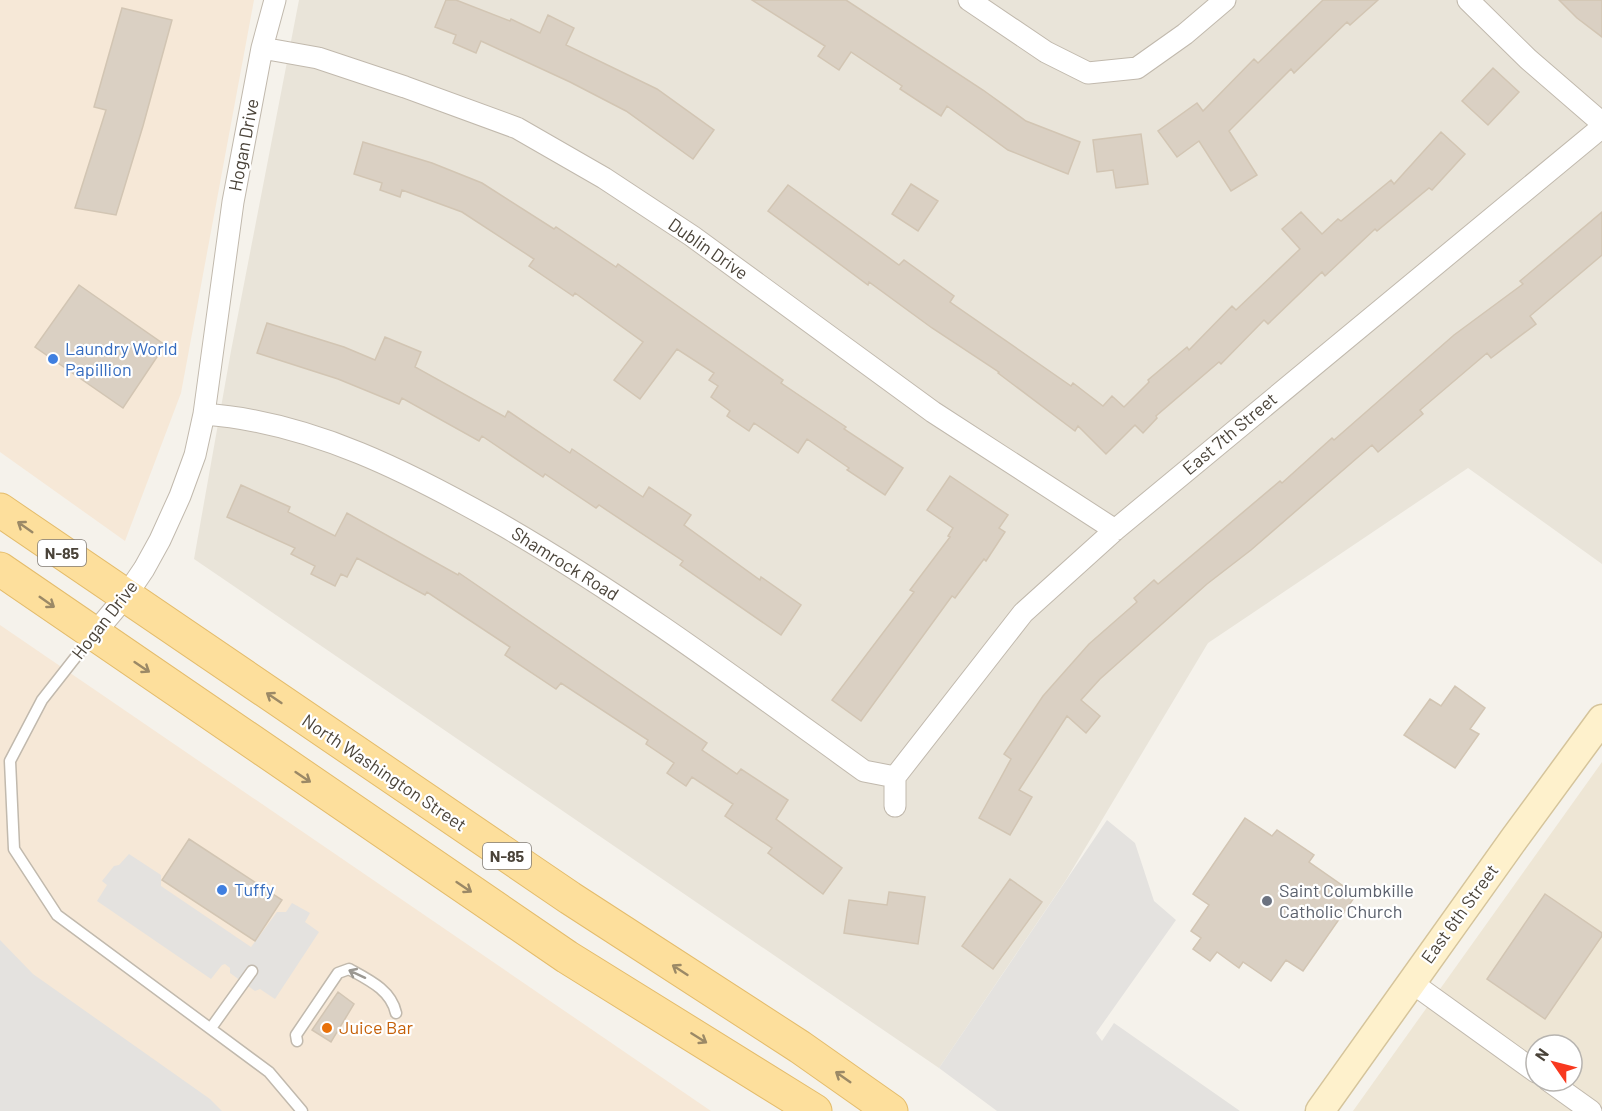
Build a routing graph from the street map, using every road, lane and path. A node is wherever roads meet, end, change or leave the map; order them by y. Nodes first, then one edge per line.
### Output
1 (274, 0) edge
2 (969, 0) edge
3 (1225, 0) edge
4 (1468, 0) edge
5 (262, 48) junction
6 (1602, 125) edge
7 (204, 414) junction
8 (0, 510) edge
9 (1115, 530) junction
10 (0, 569) edge
11 (125, 597) junction
12 (94, 634) junction
13 (1602, 719) edge
14 (895, 777) junction
15 (895, 806) dead end
16 (252, 971) dead end
17 (1411, 982) junction
18 (396, 1013) dead end
19 (212, 1028) junction
20 (297, 1041) dead end
21 (1524, 1063) edge
22 (1566, 1093) edge
23 (302, 1111) edge
24 (815, 1111) edge
25 (891, 1111) edge
26 (1320, 1111) edge
27 (1591, 1111) edge

1 - 5 street, Hogan Drive
2 - 3 street
4 - 6 street
5 - 7 street, Hogan Drive
5 - 9 street, Dublin Drive
6 - 9 street, East 7th Street
7 - 11 street, Hogan Drive
7 - 14 street, Shamrock Road
11 -> 8 main road, North Washington Street / N-85
9 - 14 street, East 7th Street
10 -> 12 main road, N-85
11 - 12 street, Hogan Drive
25 -> 11 main road, North Washington Street / N-85
12 - 19 lane, Hogan Drive
12 -> 24 main road, N-85
13 - 17 main road, East 6th Street
14 - 15 street
16 - 19 lane
17 - 21 street
17 - 26 main road, East 6th Street
18 -> 20 lane
19 - 23 lane, Hogan Drive
22 - 27 street

